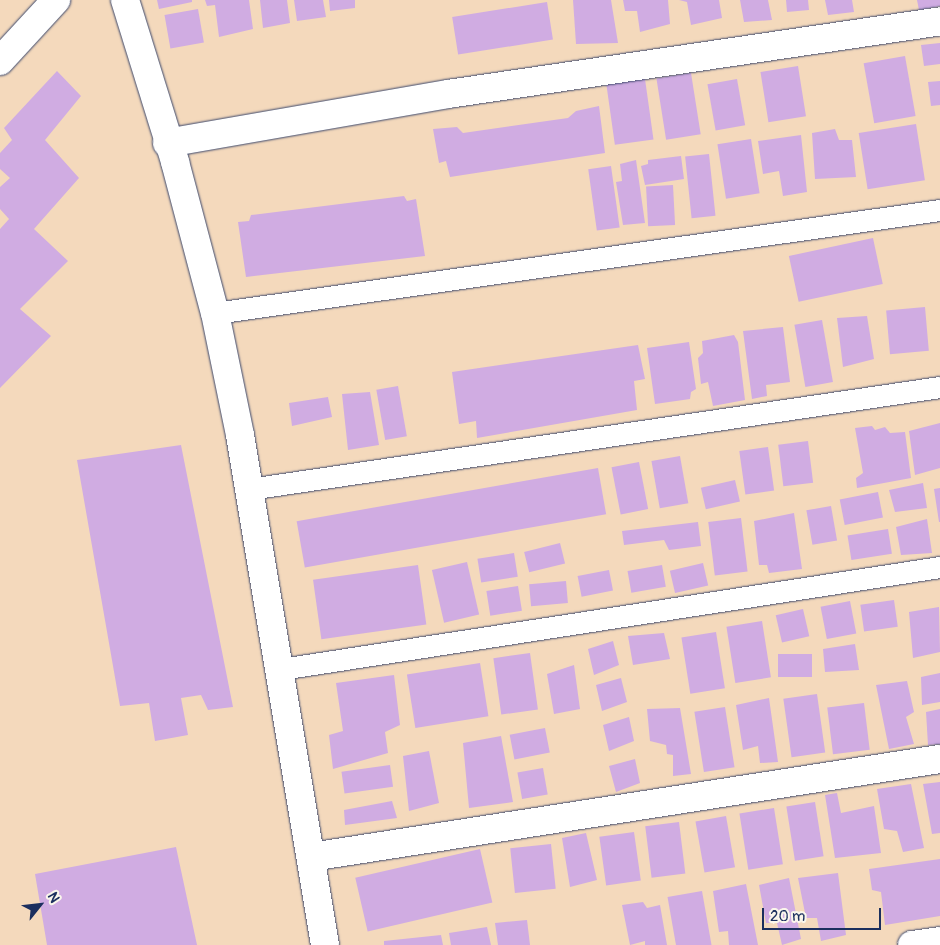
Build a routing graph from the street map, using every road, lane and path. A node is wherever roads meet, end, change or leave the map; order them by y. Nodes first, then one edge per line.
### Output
1 (56, 0) edge
2 (124, 0) edge
3 (940, 21) edge
4 (0, 61) edge
5 (167, 143) junction
6 (940, 210) edge
7 (215, 314) junction
8 (940, 387) edge
9 (249, 489) junction
10 (940, 567) edge
11 (281, 669) junction
12 (940, 759) edge
13 (311, 857) junction
14 (940, 941) edge
15 (325, 945) edge
16 (912, 945) edge

1 - 4 street
2 - 5 street
3 - 5 street
5 - 7 street
6 - 7 lane
7 - 9 street
8 - 9 lane
9 - 11 street
10 - 11 lane
11 - 13 street
12 - 13 street
13 - 15 street
14 - 16 street

